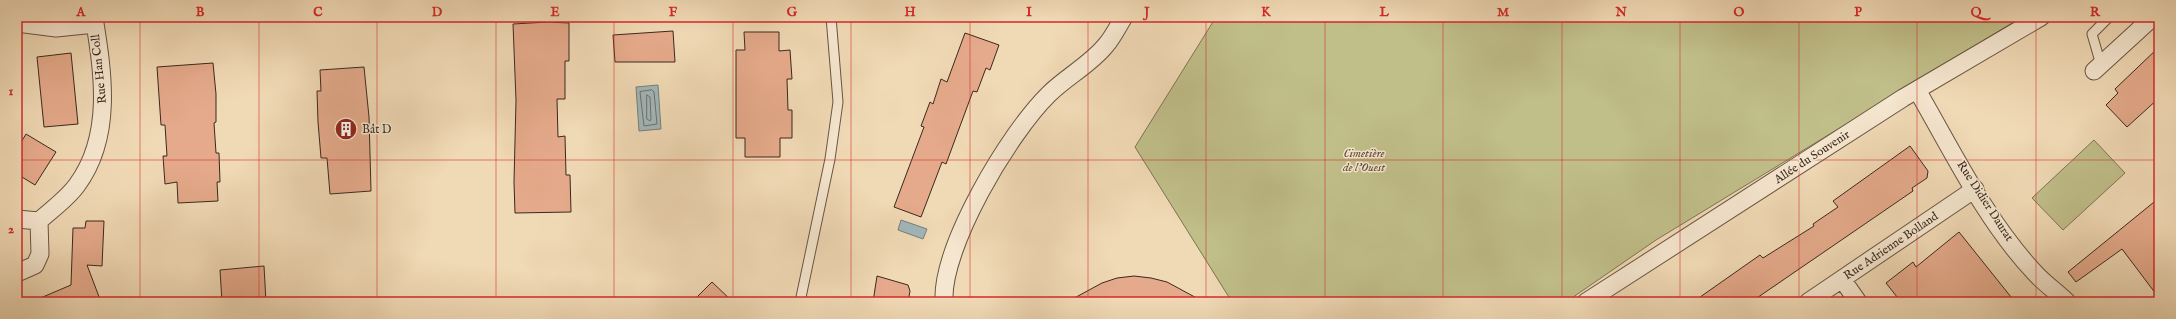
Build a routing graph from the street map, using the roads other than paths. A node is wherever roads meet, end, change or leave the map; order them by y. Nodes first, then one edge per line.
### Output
1 (831, 17) edge
2 (1124, 17) edge
3 (2041, 17) edge
4 (2109, 17) edge
5 (2154, 17) edge
6 (94, 21) edge
7 (17, 23) edge
8 (2098, 68) joint
9 (1917, 90) junction
10 (1975, 190) junction
11 (17, 219) edge
12 (39, 221) junction
13 (17, 273) edge
14 (1842, 279) junction
15 (800, 302) edge
16 (944, 302) edge
17 (1586, 302) edge
18 (1808, 302) edge
19 (1858, 302) edge
20 (2067, 302) edge

1 - 15 lane
2 - 16 street
3 - 9 street, Allée du Souvenir
4 - 8 lane
5 - 8 street
6 - 7 street
6 - 12 street, Rue Han Coll
9 - 10 street, Rue Didier Daurat
9 - 17 street, Allée du Souvenir
10 - 14 street, Rue Adrienne Bolland
10 - 20 street, Rue Didier Daurat
11 - 12 street
12 - 13 street
14 - 18 street, Rue Adrienne Bolland
14 - 19 street

